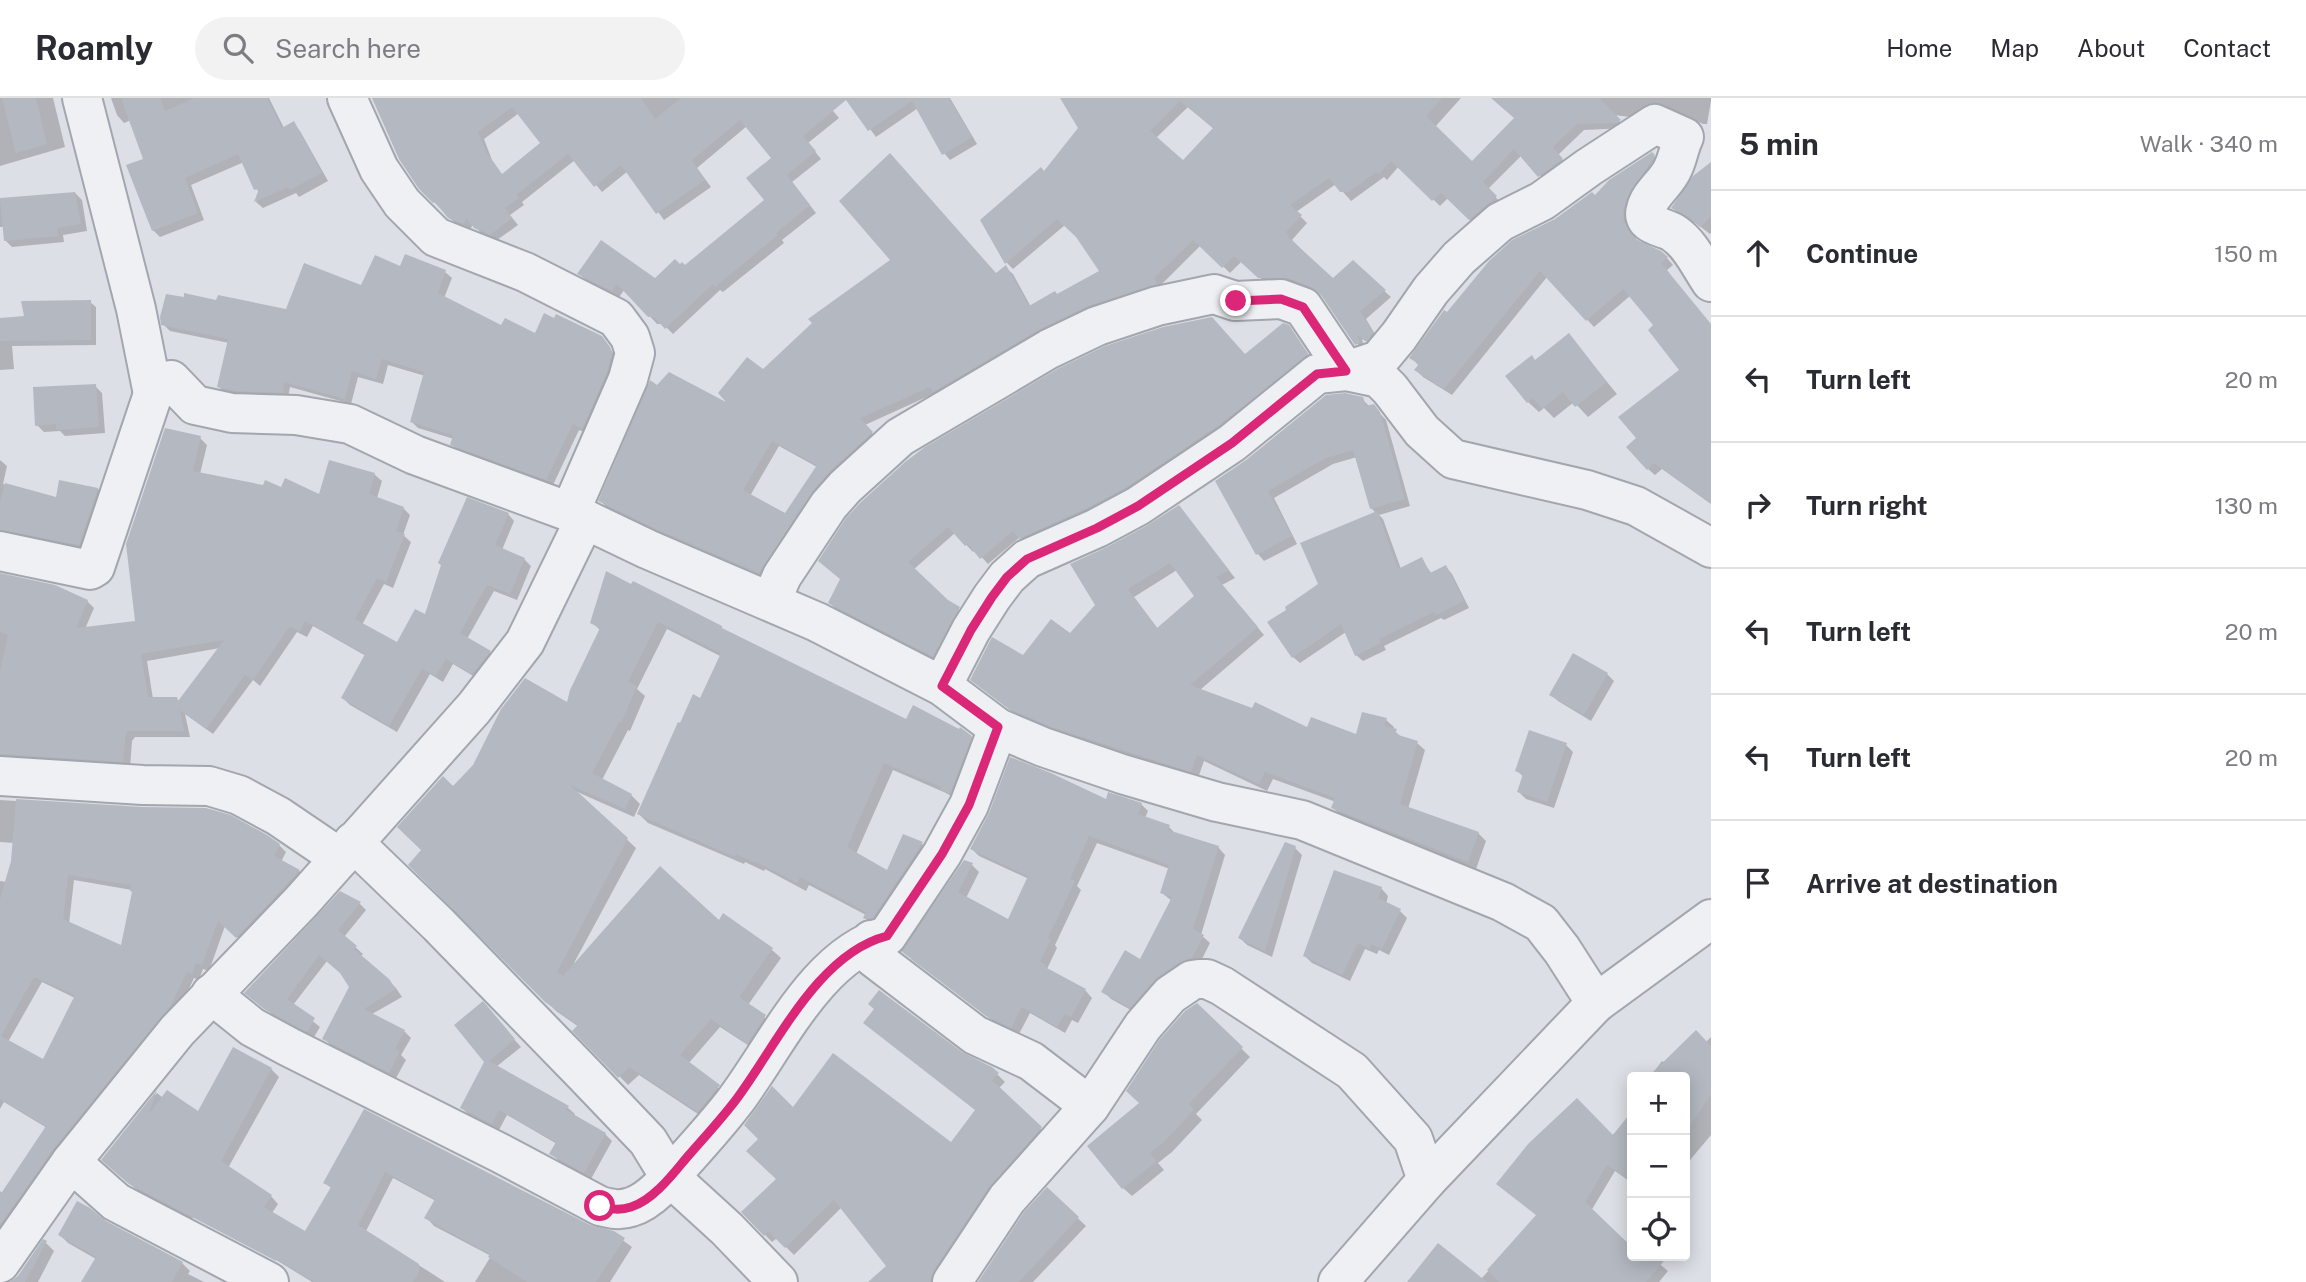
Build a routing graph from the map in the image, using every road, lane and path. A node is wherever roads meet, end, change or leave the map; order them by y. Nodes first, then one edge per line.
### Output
1 (82, 98) edge
2 (347, 98) edge
3 (1673, 124) edge
4 (1711, 282) edge
5 (1346, 371) junction
6 (153, 394) junction
7 (577, 516) junction
8 (1711, 548) edge
9 (0, 551) edge
10 (771, 601) junction
11 (942, 686) junction
12 (998, 727) junction
13 (0, 776) edge
14 (346, 850) junction
15 (1711, 919) edge
16 (871, 940) junction
17 (211, 994) junction
18 (1596, 1003) junction
19 (1090, 1106) junction
20 (71, 1162) junction
21 (670, 1177) junction
22 (1427, 1180) junction
23 (0, 1263) edge
24 (269, 1282) edge
25 (778, 1282) edge
26 (952, 1282) edge
27 (1338, 1282) edge

1 - 6 street
2 - 7 street
3 - 4 street
3 - 5 street
5 - 8 street
5 - 10 street
5 - 11 street
6 - 7 street
6 - 9 street
7 - 10 street
7 - 14 street
10 - 11 street
11 - 12 street
12 - 16 street
12 - 18 street
13 - 14 street
14 - 17 street
14 - 21 street
15 - 18 street
16 - 19 street
16 - 21 street
17 - 20 street
17 - 21 street
18 - 22 street
19 - 22 street
19 - 26 street
20 - 23 street
20 - 24 street
21 - 25 street
22 - 27 street

